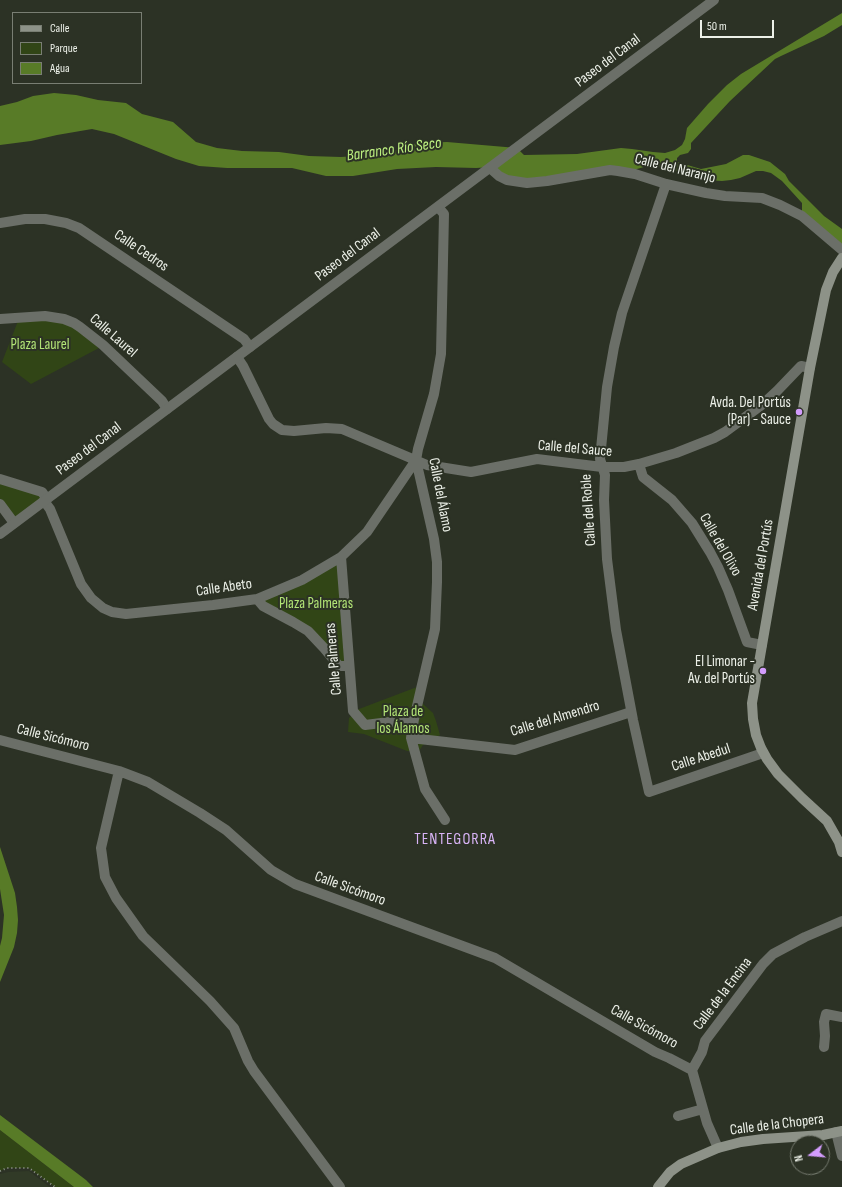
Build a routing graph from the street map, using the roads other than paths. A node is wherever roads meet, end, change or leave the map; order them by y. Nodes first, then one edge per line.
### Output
1 (713, 0) edge
2 (490, 168) junction
3 (666, 184) junction
4 (438, 206) junction
5 (0, 223) edge
6 (842, 250) edge
7 (842, 258) edge
8 (0, 319) edge
9 (250, 347) junction
10 (237, 357) junction
11 (810, 368) junction
12 (168, 409) junction
13 (416, 460) junction
14 (639, 464) junction
15 (602, 467) junction
16 (0, 479) edge
17 (46, 500) junction
18 (0, 504) edge
19 (14, 523) junction
20 (0, 534) edge
21 (341, 557) junction
22 (257, 599) junction
23 (762, 646) junction
24 (349, 666) junction
25 (631, 712) junction
26 (414, 719) junction
27 (411, 738) junction
28 (0, 740) edge
29 (763, 753) junction
30 (119, 771) junction
31 (649, 792) joint
32 (445, 820) dead end
33 (842, 852) edge
34 (842, 921) edge
35 (842, 1018) edge
36 (824, 1047) dead end
37 (692, 1070) junction
38 (703, 1109) junction
39 (678, 1116) dead end
40 (839, 1132) edge
41 (718, 1148) junction
42 (842, 1156) edge
43 (340, 1187) edge
44 (658, 1187) edge

1 - 2 street, Paseo del Canal
2 - 3 street, Calle del Naranjo
2 - 4 street, Paseo del Canal
3 - 6 street, Calle del Naranjo
3 - 15 street, Calle del Roble
4 - 9 street, Paseo del Canal
4 - 13 street, Calle del Álamo
5 - 9 street, Calle Cedros
7 - 11 main road, Avenida del Portús
8 - 12 street, Calle Laurel
9 - 10 street, Paseo del Canal
10 - 12 street, Paseo del Canal
10 - 13 street, Calle del Sauce
11 - 14 street, Calle del Sauce
11 - 23 main road, Avenida del Portús
12 - 17 street, Paseo del Canal
13 - 15 street, Calle del Sauce
13 - 21 street, Calle Abeto
13 - 26 street, Calle del Álamo
14 - 15 street, Calle del Sauce
14 - 23 street, Calle del Olivo
15 - 25 street, Calle del Roble
16 - 17 street
17 - 19 street, Paseo del Canal
17 - 22 street, Calle Abeto
18 - 19 street
19 - 20 street, Paseo del Canal
21 - 22 street, Calle Abeto
21 - 24 street, Calle Palmeras
22 - 24 street
23 - 29 main road, Avenida del Portús
24 - 26 street, Calle Palmeras
25 - 27 street, Calle del Almendro
25 - 31 street, Calle del Roble
26 - 27 street
27 - 32 street
28 - 30 street, Calle Sicómoro
29 - 31 street, Calle Abedul
29 - 33 main road, Avenida del Portús
30 - 37 street, Calle Sicómoro
30 - 43 street
34 - 37 street, Calle de la Encina
35 - 36 street
37 - 38 street
38 - 39 street
38 - 41 street
40 - 41 main road, Calle de la Chopera
40 - 42 street
41 - 44 main road, Calle de la Chopera

